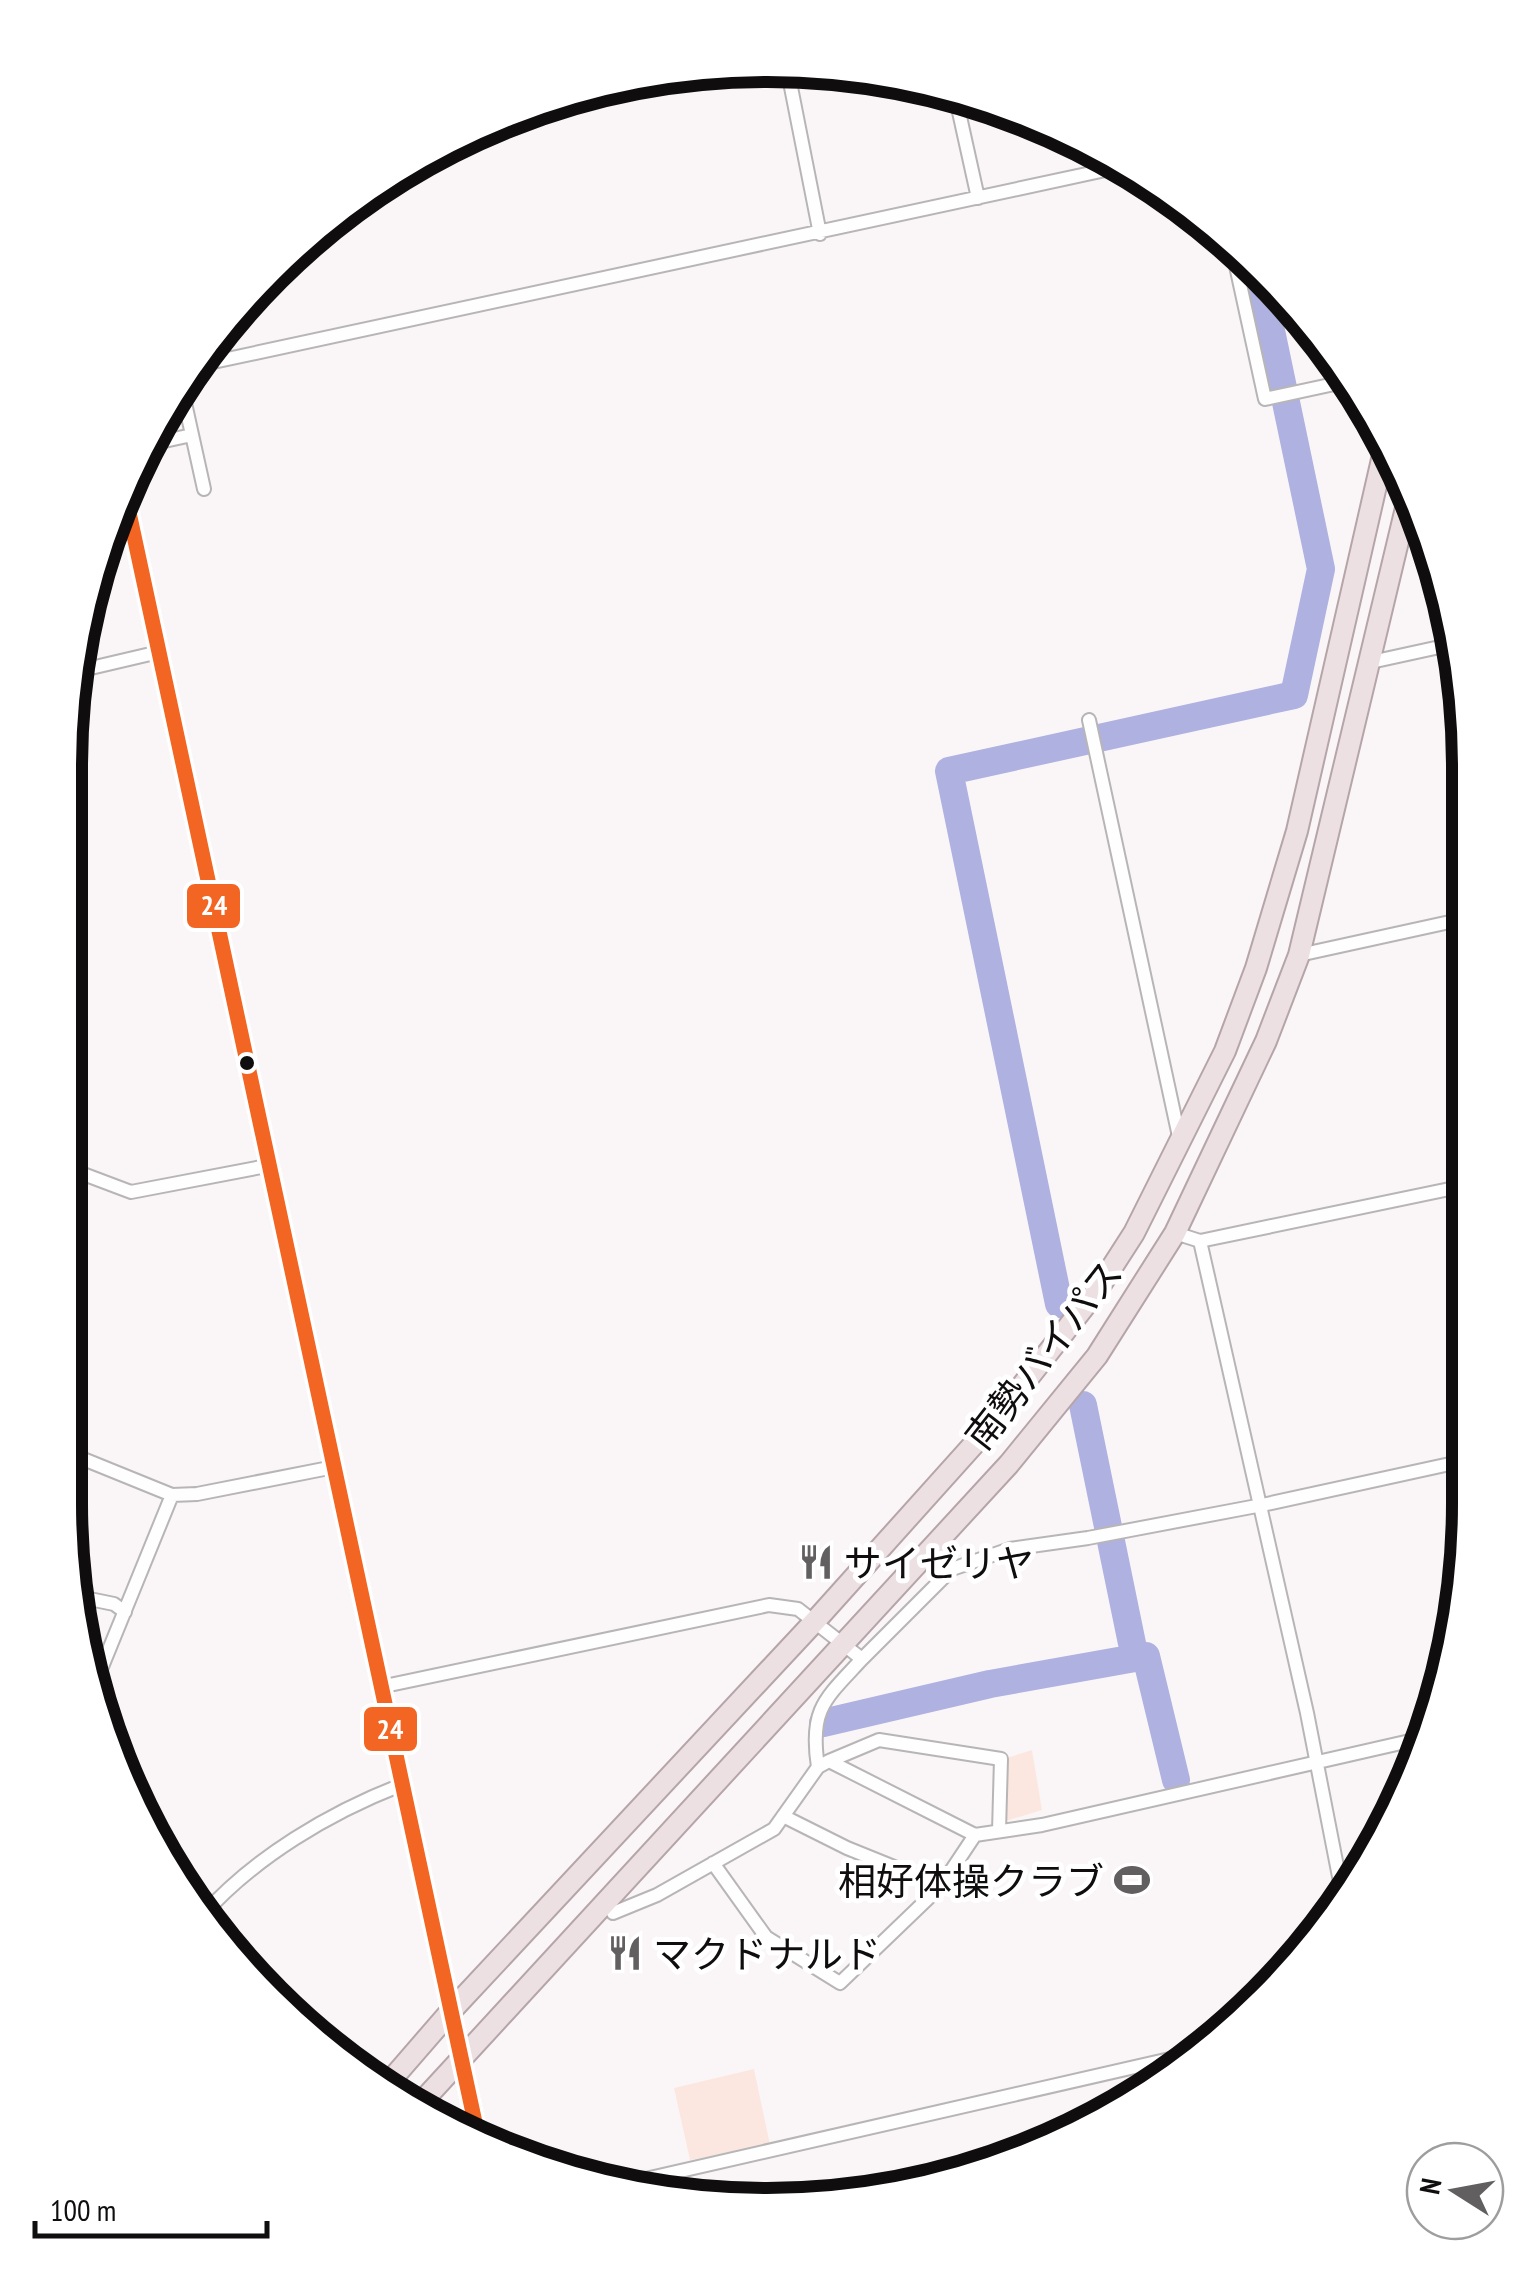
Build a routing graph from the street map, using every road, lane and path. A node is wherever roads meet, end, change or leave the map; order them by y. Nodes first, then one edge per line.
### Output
1 (791, 83) edge
2 (959, 110) edge
3 (1103, 171) edge
4 (978, 198) junction
5 (820, 234) junction
6 (1236, 268) edge
7 (216, 361) edge
8 (1335, 384) edge
9 (185, 407) edge
10 (192, 435) junction
11 (167, 438) edge
12 (1381, 463) edge
13 (204, 489) dead end
14 (1404, 515) edge
15 (130, 518) edge
16 (1441, 647) edge
17 (159, 652) junction
18 (1371, 662) junction
19 (90, 668) edge
20 (1089, 720) dead end
21 (1452, 921) edge
22 (1299, 954) junction
23 (1181, 1144) junction
24 (272, 1165) junction
25 (82, 1173) edge
26 (1452, 1188) edge
27 (1175, 1233) junction
28 (1200, 1241) junction
29 (82, 1458) edge
30 (1452, 1464) edge
31 (334, 1467) junction
32 (172, 1494) junction
33 (1262, 1505) junction
34 (89, 1599) edge
35 (126, 1612) junction
36 (816, 1620) junction
37 (843, 1644) junction
38 (862, 1660) junction
39 (102, 1665) edge
40 (380, 1687) junction
41 (1410, 1741) edge
42 (1316, 1761) junction
43 (823, 1764) junction
44 (401, 1784) junction
45 (783, 1816) junction
46 (999, 1832) junction
47 (975, 1835) junction
48 (713, 1864) junction
49 (1340, 1880) edge
50 (941, 1886) junction
51 (212, 1904) edge
52 (613, 1913) dead end
53 (450, 2012) junction
54 (461, 2057) junction
55 (1169, 2058) edge
56 (394, 2077) edge
57 (426, 2097) edge
58 (475, 2123) edge
59 (650, 2178) edge

1 - 5 street
2 - 4 street
3 - 4 street
4 - 5 street
5 - 7 street
6 - 8 street
9 - 10 street
10 - 11 street
10 - 13 street
12 - 23 highway, 南勢バイパス
14 - 18 highway, 南勢バイパス
15 - 17 main road
16 - 18 street
17 - 19 street
17 - 24 main road
18 - 22 highway, 南勢バイパス
20 - 23 street
21 - 22 street
22 - 27 highway, 南勢バイパス
23 - 36 highway, 南勢バイパス
24 - 25 street
24 - 31 main road
26 - 28 street
27 - 28 street
27 - 37 highway, 南勢バイパス
28 - 33 street
29 - 32 street
30 - 33 street
31 - 32 street
31 - 40 main road
32 - 35 street
33 - 38 street
33 - 42 street
34 - 35 street
35 - 39 street
36 - 37 street
36 - 40 street
36 - 53 highway, 南勢バイパス
37 - 38 street
37 - 54 highway, 南勢バイパス
38 - 43 street
40 - 44 main road
41 - 42 street
42 - 46 street
42 - 49 street
43 - 45 street
43 - 46 street
43 - 47 street
44 - 51 street
44 - 53 main road
45 - 48 street
45 - 50 street
46 - 47 street
47 - 50 street
48 - 50 street
48 - 52 street
53 - 54 main road
53 - 56 highway, 南勢バイパス
54 - 57 highway, 南勢バイパス
54 - 58 main road
55 - 59 street

